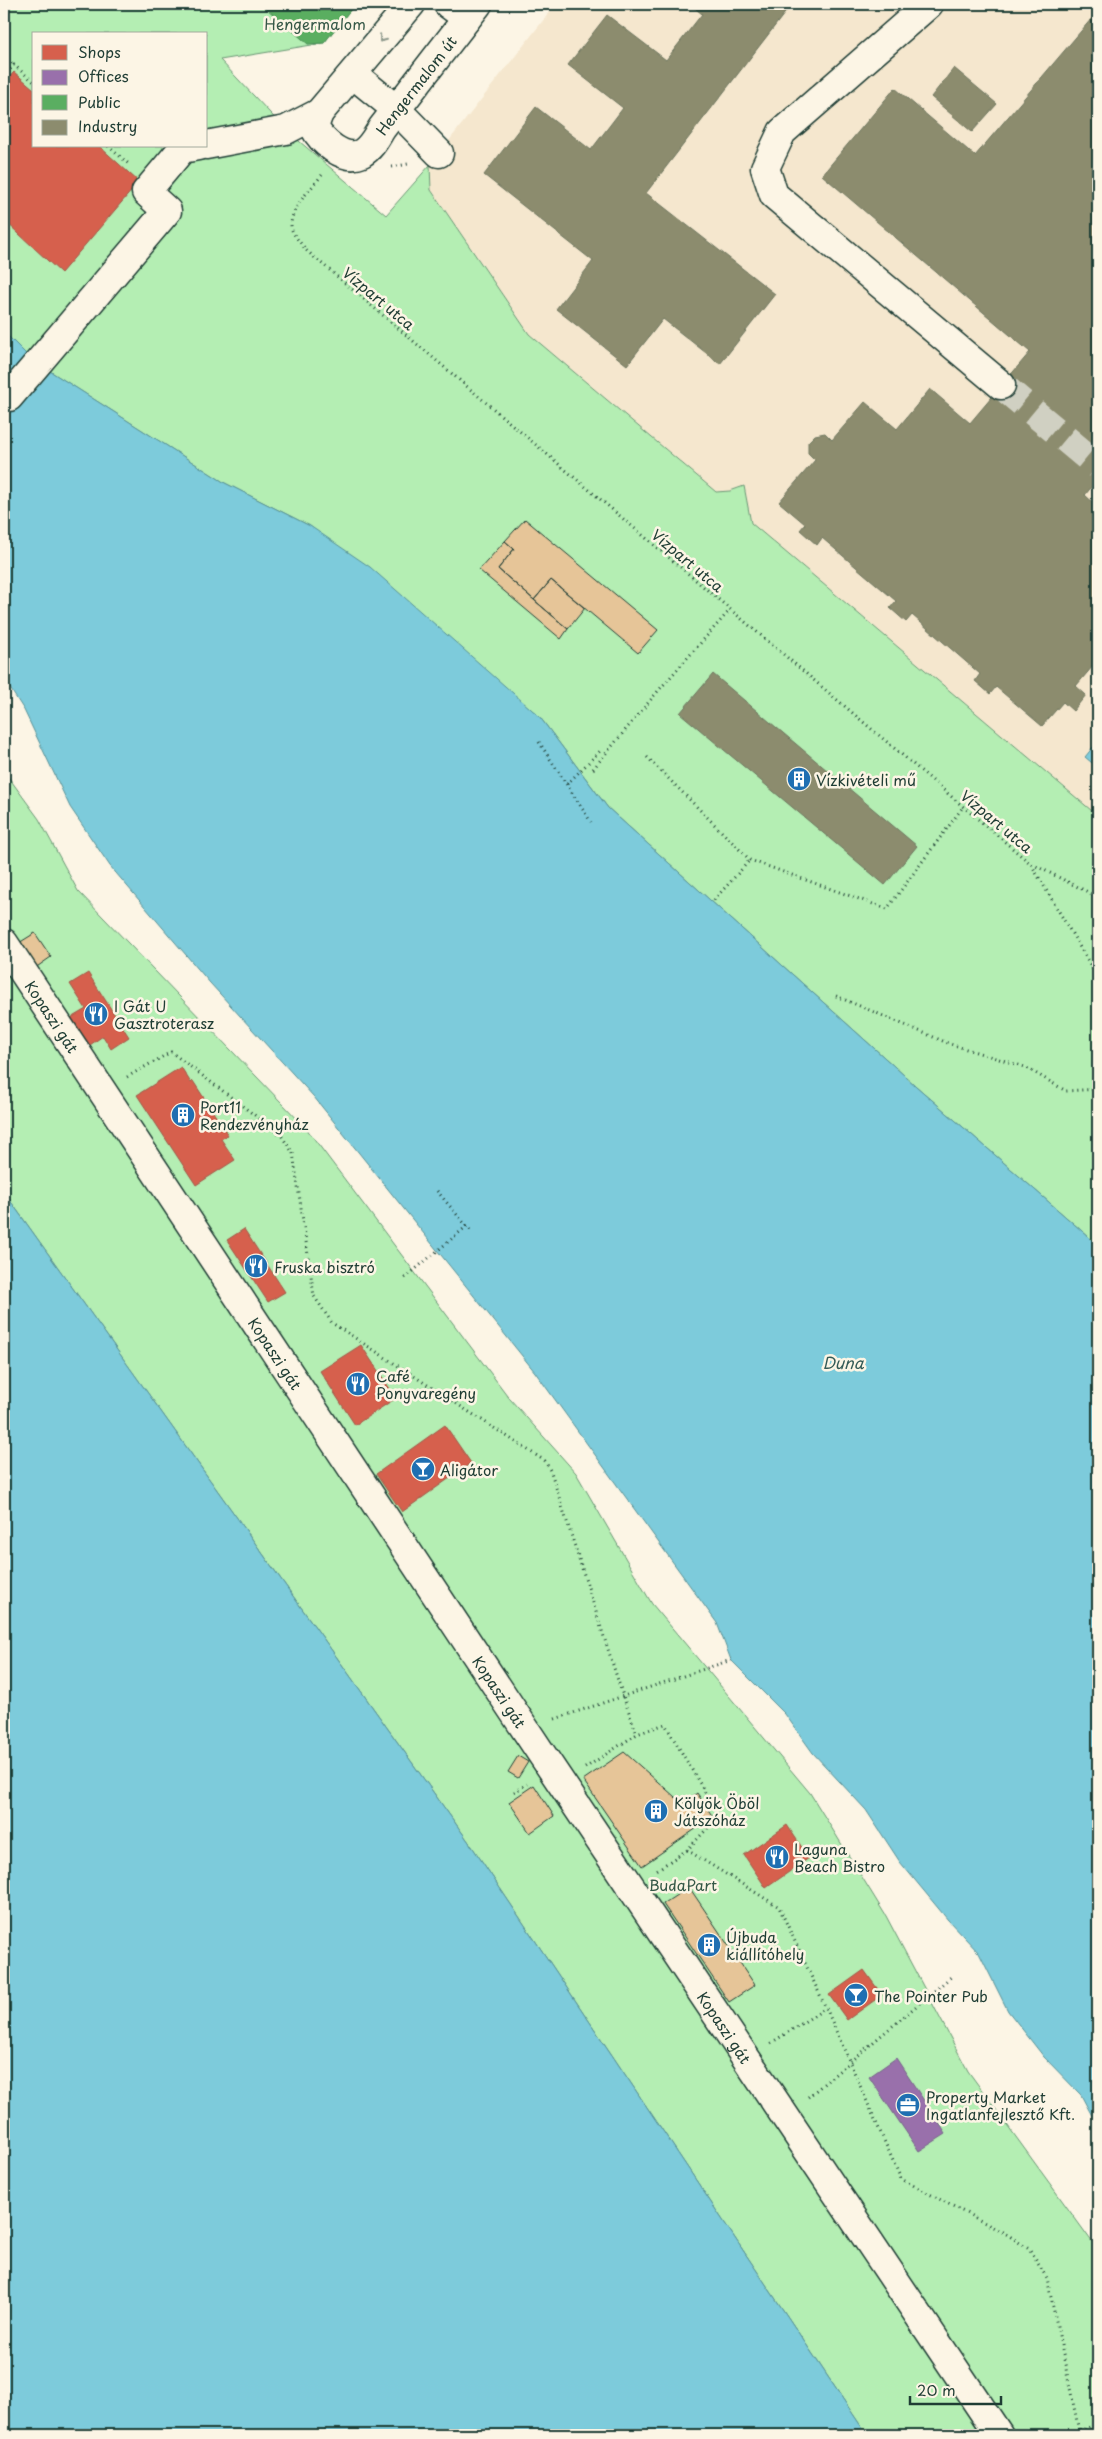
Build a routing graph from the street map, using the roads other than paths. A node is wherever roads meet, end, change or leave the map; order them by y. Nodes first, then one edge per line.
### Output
1 (411, 4) edge
2 (929, 4) edge
3 (464, 8) edge
4 (354, 75) junction
5 (397, 110) junction
6 (319, 113) junction
7 (208, 145) edge
8 (187, 148) edge
9 (439, 153) dead end
10 (1001, 385) tunnel mouth
11 (9, 397) dead end
12 (4, 944) edge
13 (999, 2435) edge

1 -> 4 street
2 - 10 street
3 - 5 street, Hengermalom út
4 - 5 street
4 - 6 street
5 - 6 street, Hengermalom út
5 - 9 street
6 - 7 street
8 - 11 street
12 - 13 street, Kopaszi gát

